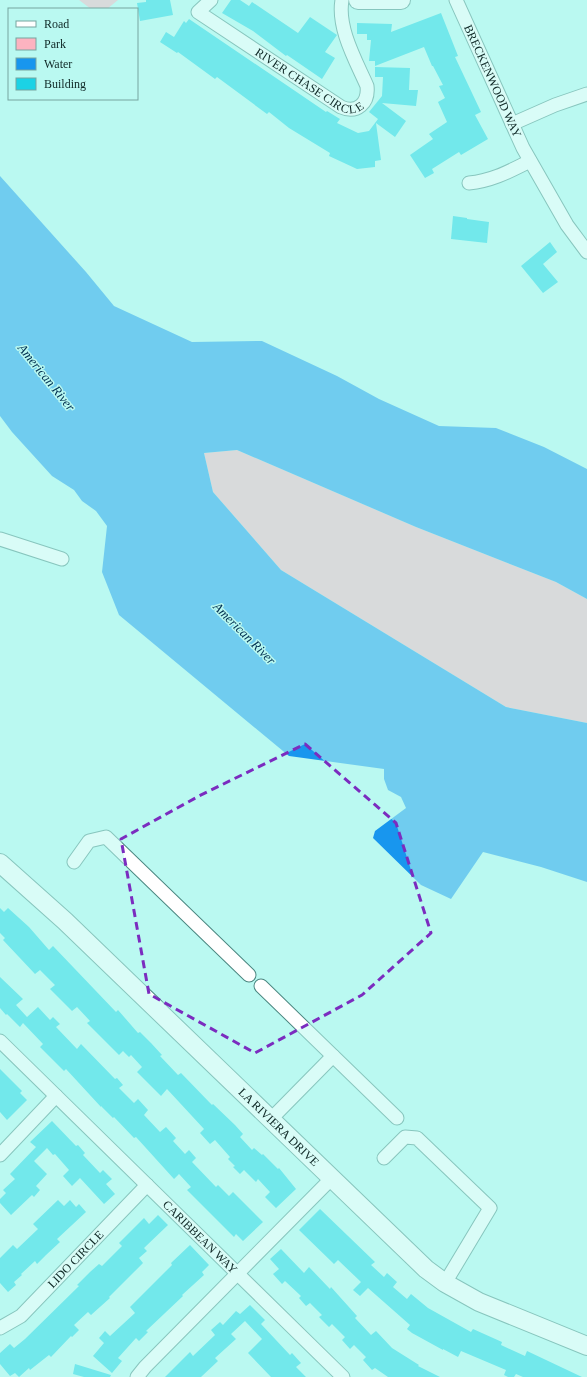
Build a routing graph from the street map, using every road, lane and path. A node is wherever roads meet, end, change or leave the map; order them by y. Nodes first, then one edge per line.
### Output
1 (211, 0) edge
2 (342, 0) edge
3 (358, 0) edge
4 (401, 0) edge
5 (456, 0) edge
6 (587, 94) edge
7 (512, 124) junction
8 (530, 161) junction
9 (469, 183) dead end
10 (587, 252) edge
11 (0, 539) edge
12 (62, 559) dead end
13 (74, 862) dead end
14 (0, 863) edge
15 (249, 975) dead end
16 (261, 986) dead end
17 (0, 1041) edge
18 (333, 1056) junction
19 (56, 1096) junction
20 (397, 1118) dead end
21 (271, 1119) junction
22 (0, 1155) edge
23 (384, 1158) dead end
24 (332, 1178) junction
25 (147, 1185) junction
26 (238, 1274) junction
27 (445, 1283) junction
28 (0, 1328) edge
29 (587, 1346) edge
30 (137, 1377) edge
31 (343, 1377) edge

1 - 2 street, RIVER CHASE CIRCLE
3 - 4 street
5 - 7 street, BRECKENWOOD WAY
6 - 7 street
7 - 8 street, BRECKENWOOD WAY
8 - 9 street
8 - 10 street, BRECKENWOOD WAY
11 - 12 street
13 - 15 street
14 - 21 street, LA RIVIERA DRIVE
16 - 18 street
17 - 19 street, CARIBBEAN WAY
18 - 20 street
18 - 21 street
19 - 22 street
19 - 25 street, CARIBBEAN WAY
21 - 24 street, LA RIVIERA DRIVE
23 - 27 street
24 - 26 street
24 - 27 street, LA RIVIERA DRIVE
25 - 26 street, CARIBBEAN WAY
25 - 28 street, LIDO CIRCLE
26 - 30 street
26 - 31 street, CARIBBEAN WAY
27 - 29 street, LA RIVIERA DRIVE

